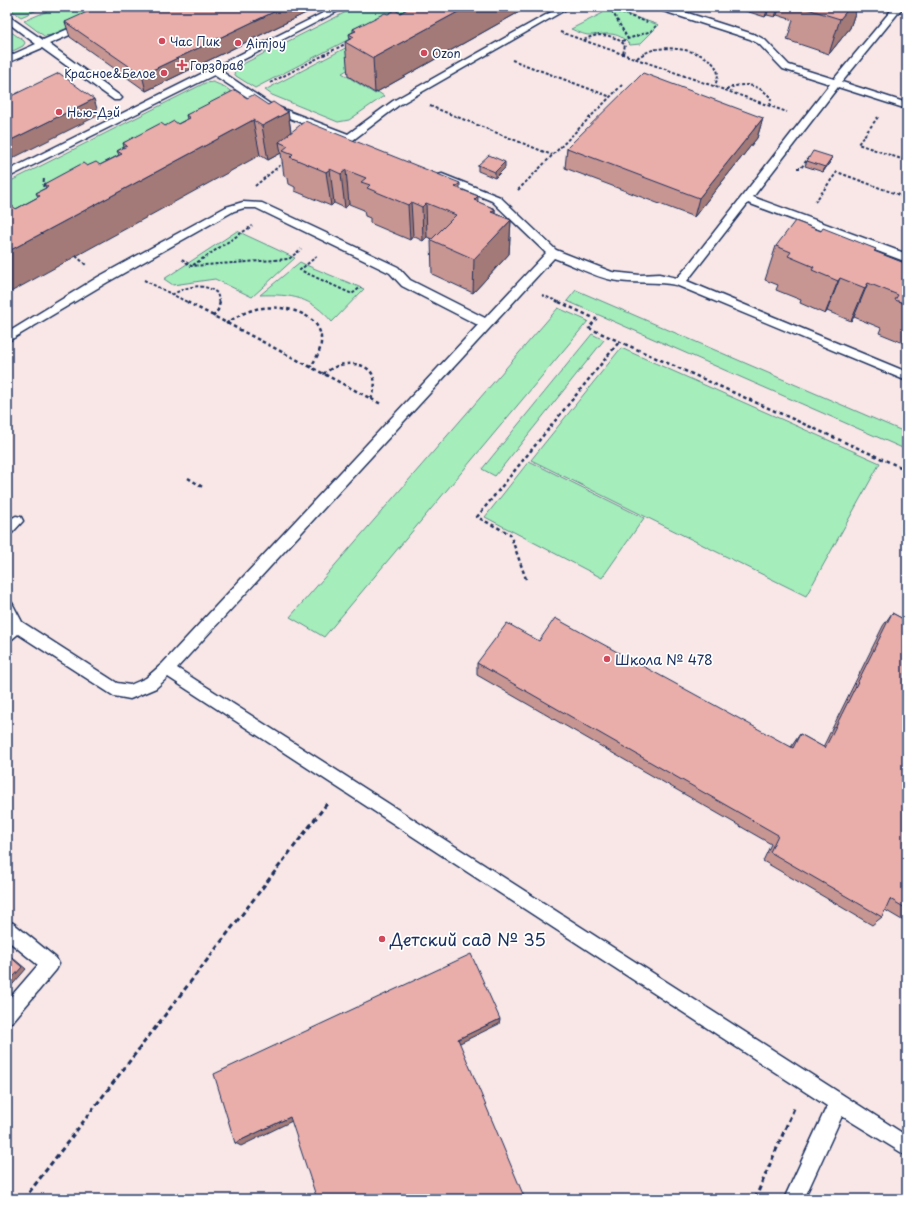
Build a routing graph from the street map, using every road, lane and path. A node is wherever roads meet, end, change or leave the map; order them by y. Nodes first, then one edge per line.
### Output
1 (342, 7) edge
2 (566, 7) edge
3 (603, 7) edge
4 (660, 7) edge
5 (899, 7) edge
6 (612, 10) junction
7 (7, 18) edge
8 (90, 22) edge
9 (649, 23) dead end
10 (656, 25) dead end
11 (555, 30) dead end
12 (628, 39) junction
13 (584, 40) junction
14 (622, 41) junction
15 (348, 43) edge
16 (43, 44) junction
17 (623, 54) junction
18 (506, 58) dead end
19 (636, 59) junction
20 (7, 60) edge
21 (215, 71) junction
22 (836, 83) junction
23 (622, 85) dead end
24 (714, 86) junction
25 (726, 90) junction
26 (250, 94) junction
27 (611, 97) junction
28 (117, 98) dead end
29 (891, 100) junction
30 (424, 104) dead end
31 (770, 105) junction
32 (907, 106) edge
33 (788, 112) dead end
34 (349, 138) junction
35 (363, 144) edge
36 (806, 152) dead end
37 (552, 155) junction
38 (288, 159) edge
39 (907, 161) edge
40 (793, 168) dead end
41 (43, 171) dead end
42 (433, 173) edge
43 (7, 175) edge
44 (253, 188) dead end
45 (516, 192) dead end
46 (42, 197) edge
47 (907, 198) edge
48 (747, 199) junction
49 (802, 219) junction
50 (254, 225) dead end
51 (302, 248) dead end
52 (322, 251) dead end
53 (552, 253) junction
54 (907, 258) edge
55 (188, 263) dead end
56 (191, 266) junction
57 (139, 277) dead end
58 (679, 282) junction
59 (361, 287) dead end
60 (541, 295) dead end
61 (171, 296) junction
62 (213, 317) junction
63 (226, 324) junction
64 (486, 324) junction
65 (7, 338) edge
66 (619, 342) junction
67 (310, 368) junction
68 (323, 374) junction
69 (907, 377) edge
70 (371, 399) junction
71 (402, 415) junction
72 (907, 470) edge
73 (188, 478) dead end
74 (204, 488) dead end
75 (526, 579) dead end
76 (7, 607) edge
77 (12, 631) edge
78 (167, 669) junction
79 (332, 797) dead end
80 (7, 929) edge
81 (7, 1014) edge
82 (797, 1100) dead end
83 (838, 1102) junction
84 (907, 1147) edge
85 (24, 1199) edge
86 (755, 1199) edge
87 (794, 1199) edge

1 - 21 lane
2 - 34 lane
3 - 6 path
4 - 22 lane
5 - 22 lane
6 - 9 path
6 - 12 path
7 - 16 lane
8 - 16 lane
10 - 12 path
11 - 13 path
12 - 14 path
13 - 14 path
13 - 17 path
14 - 17 path
15 - 26 path
16 - 20 lane
16 - 28 lane
17 - 19 path
18 - 27 path
19 - 24 path
19 - 24 path
21 - 26 lane
21 - 43 lane
22 - 29 lane
22 - 48 lane
23 - 27 path
24 - 25 path
25 - 31 path
25 - 31 path
26 - 34 lane
27 - 37 path
29 - 32 lane
29 - 39 path
30 - 37 path
31 - 33 path
34 - 35 lane
36 - 40 path
37 - 45 path
38 - 44 path
41 - 46 path
42 - 53 lane
47 - 49 path
48 - 49 lane
48 - 58 lane
49 - 54 lane
50 - 56 path
51 - 56 path
52 - 59 path
53 - 58 lane
53 - 64 lane
55 - 56 path
57 - 61 path
58 - 69 lane
60 - 66 path
61 - 62 path
61 - 62 path
62 - 63 path
63 - 67 path
63 - 67 path
64 - 65 lane
64 - 71 lane
66 - 72 path
66 - 75 path
67 - 68 path
68 - 70 path
68 - 70 path
70 - 71 path
71 - 78 lane
73 - 74 path
76 - 77 lane
77 - 78 lane
78 - 83 lane
79 - 85 path
80 - 81 lane
82 - 86 path
83 - 84 lane
83 - 87 lane

